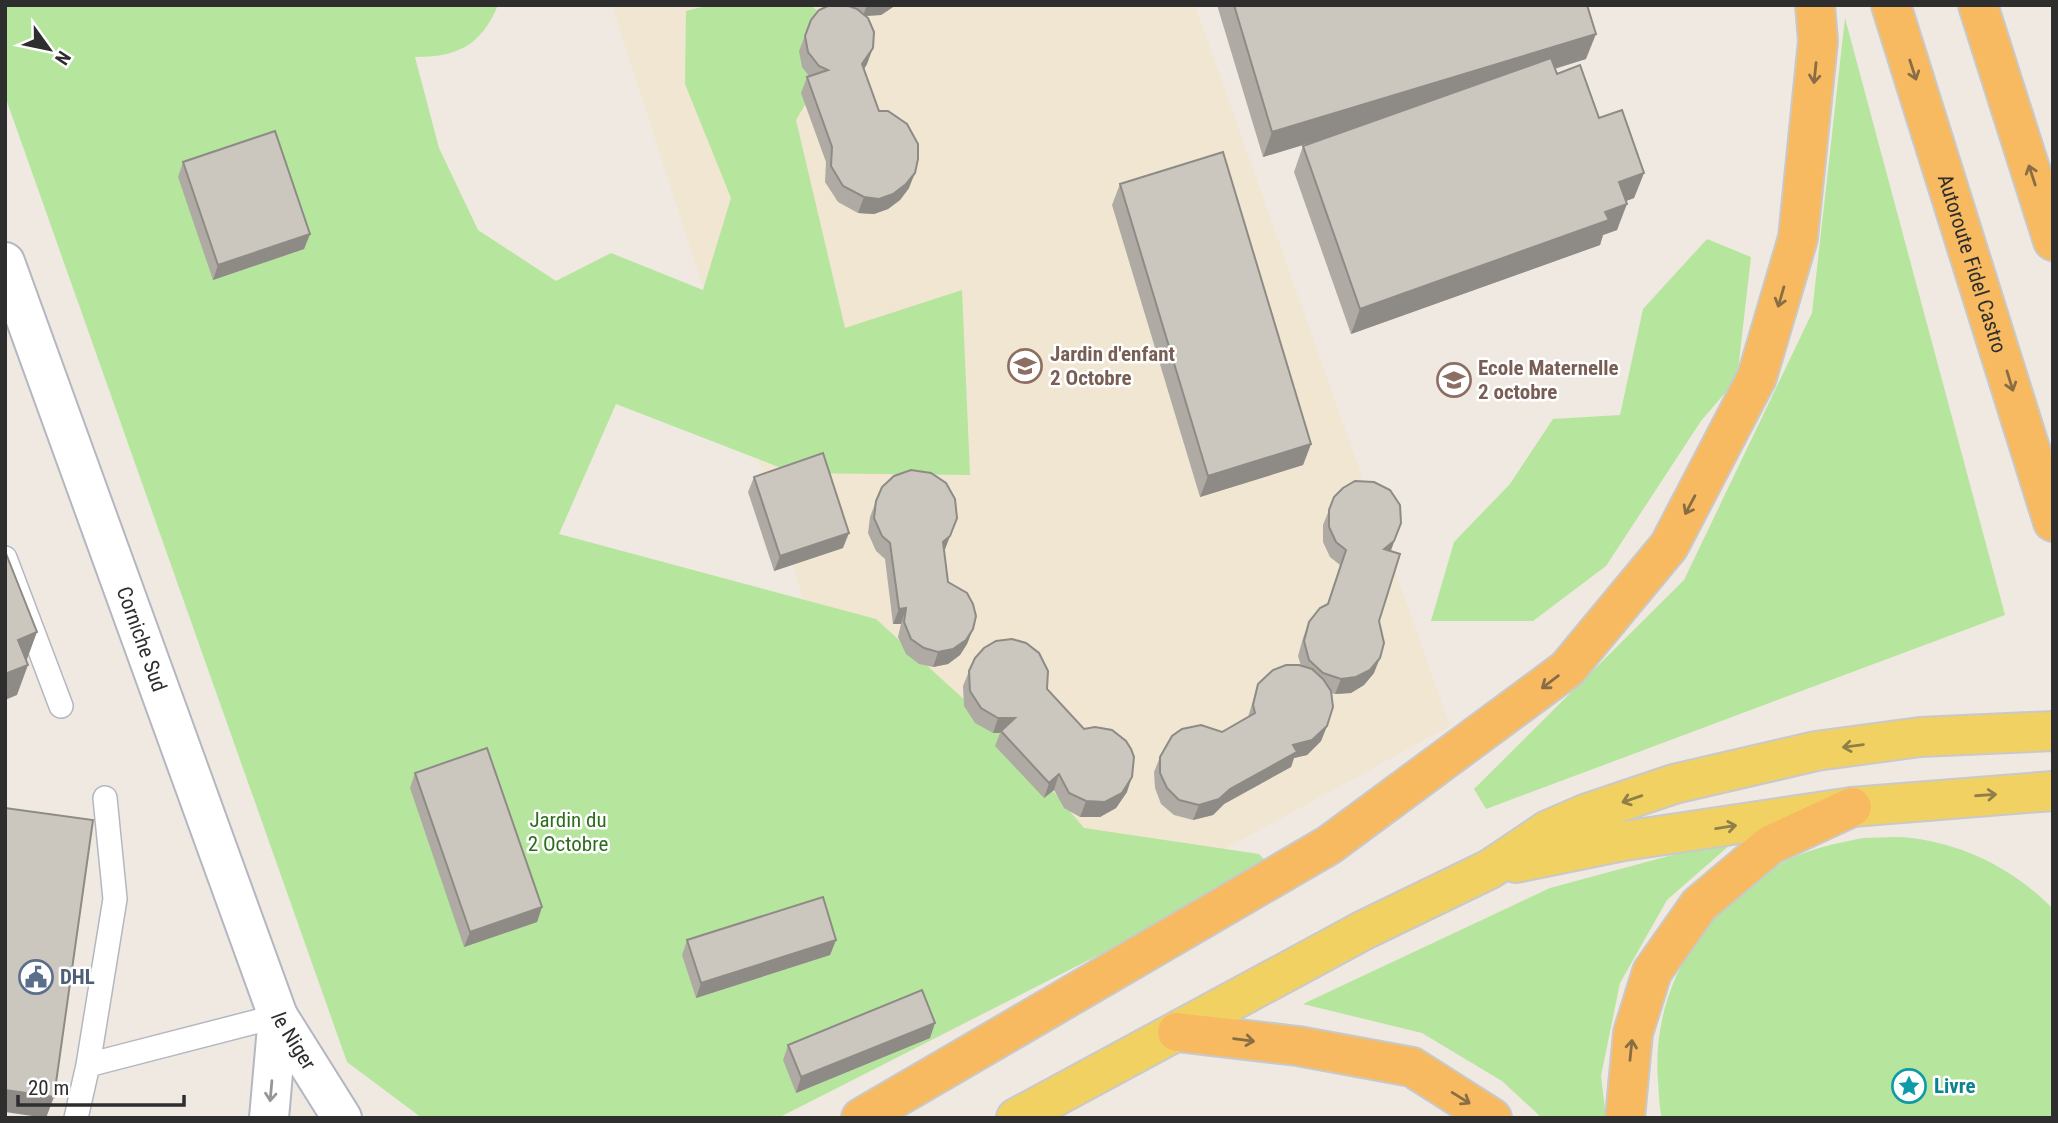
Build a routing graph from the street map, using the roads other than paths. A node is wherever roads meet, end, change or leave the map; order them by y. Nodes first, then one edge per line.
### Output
1 (1815, 5) edge
2 (1891, 5) edge
3 (1979, 5) edge
4 (2053, 241) edge
5 (5, 262) edge
6 (2053, 522) edge
7 (5, 558) edge
8 (61, 705) dead end
9 (2053, 731) edge
10 (2053, 791) edge
11 (105, 797) dead end
12 (1852, 807) junction
13 (1490, 869) junction
14 (278, 1016) junction
15 (1177, 1032) junction
16 (88, 1065) junction
17 (76, 1118) edge
18 (269, 1118) edge
19 (342, 1118) edge
20 (861, 1118) edge
21 (1016, 1118) edge
22 (1492, 1118) edge
23 (1625, 1118) edge

1 -> 20 highway
2 -> 6 highway, Autoroute Fidel Castro
4 -> 3 highway
5 - 14 main road, Corniche Sud
7 - 8 lane
9 -> 13 main road
12 -> 10 main road
11 - 16 lane
13 -> 12 main road
23 -> 12 highway
13 - 15 main road
14 - 16 lane
14 -> 18 main road, le Niger
14 - 19 main road, le Niger
15 - 21 main road
15 -> 22 highway
16 - 17 lane

